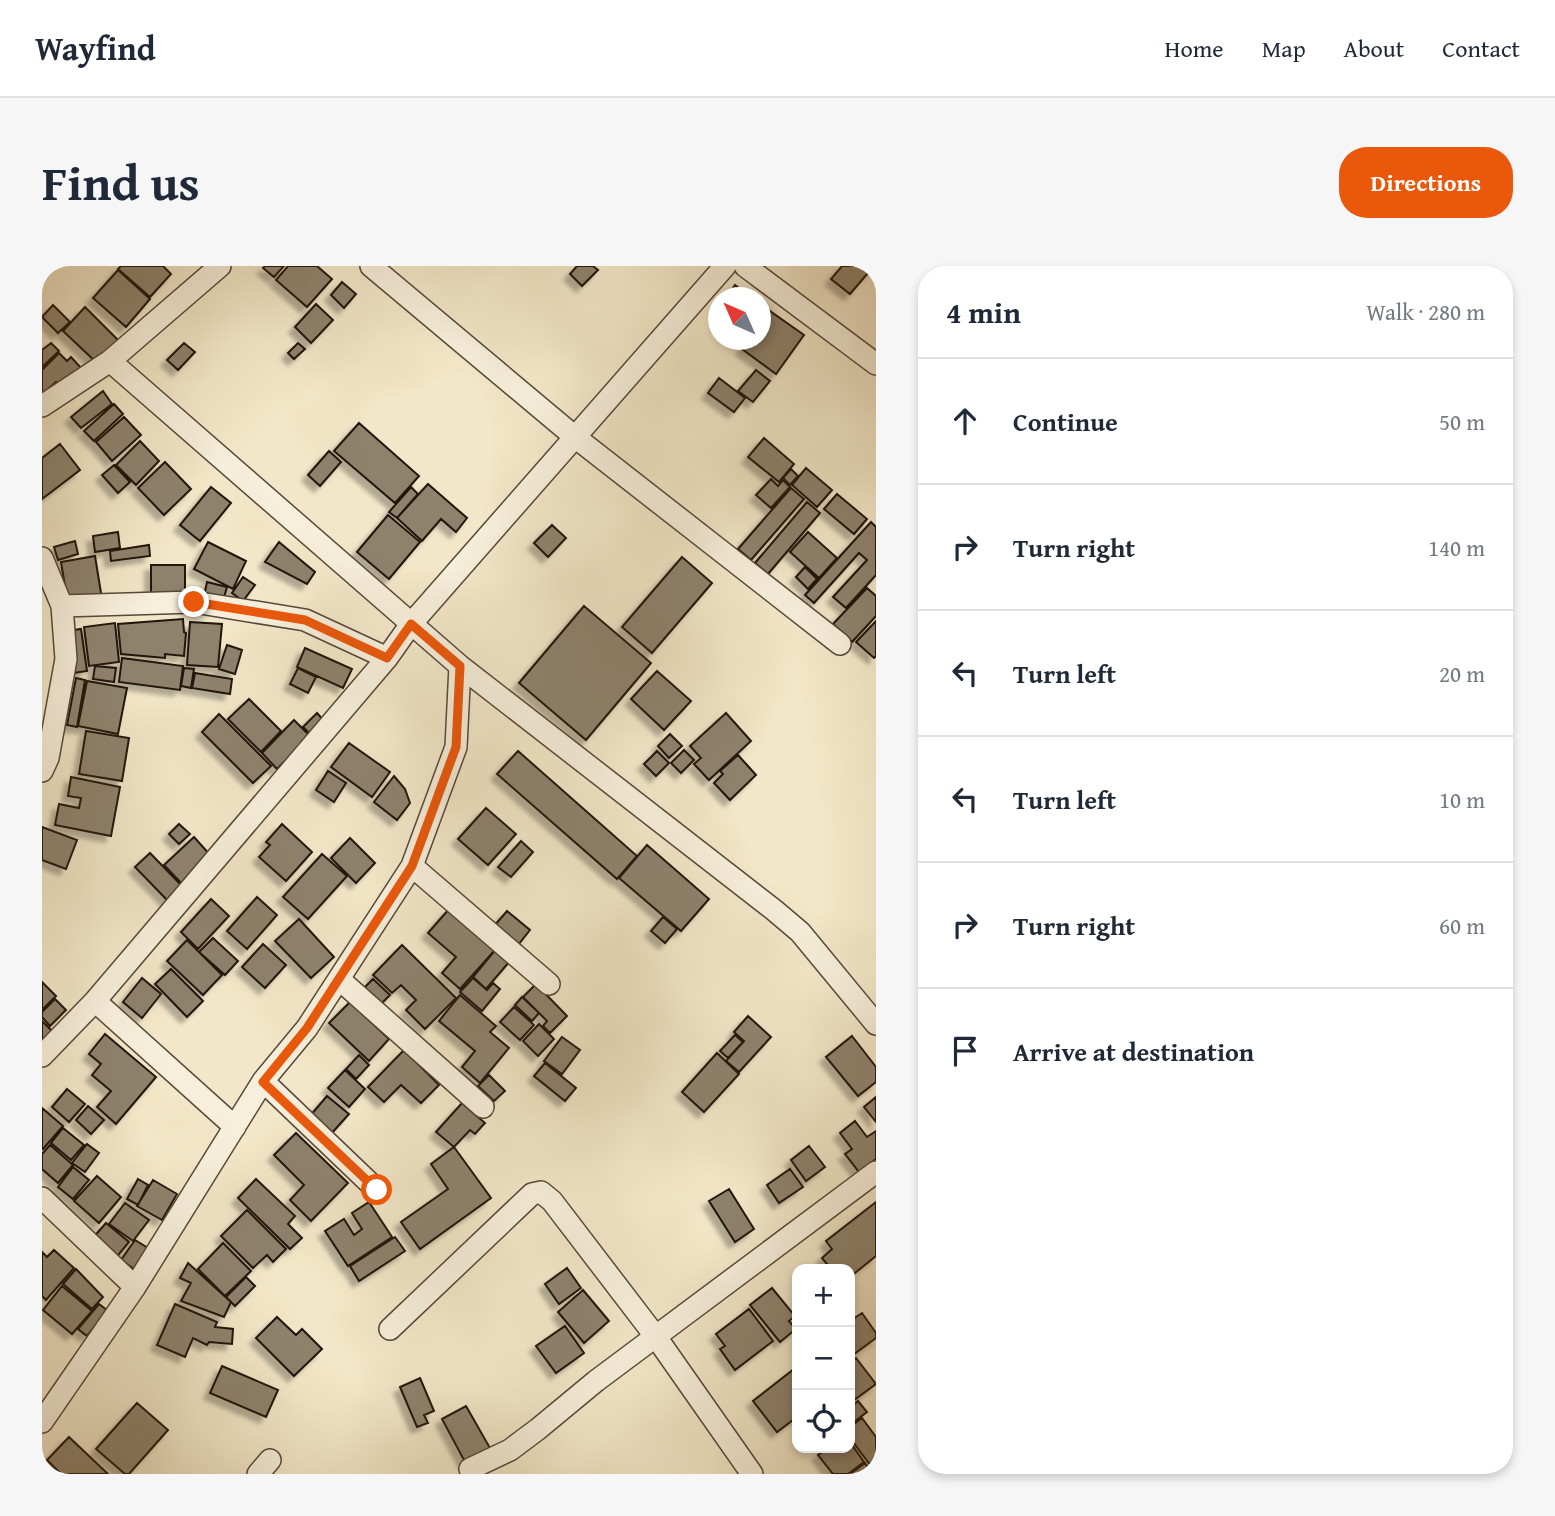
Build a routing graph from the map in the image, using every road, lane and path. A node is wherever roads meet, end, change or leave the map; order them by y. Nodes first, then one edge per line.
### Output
1 (219, 266) edge
2 (371, 266) edge
3 (725, 266) edge
4 (745, 266) edge
5 (110, 361) junction
6 (876, 364) edge
7 (42, 407) edge
8 (575, 437) junction
9 (42, 558) edge
10 (62, 606) junction
11 (411, 624) junction
12 (840, 644) dead end
13 (387, 658) junction
14 (460, 666) junction
15 (42, 771) edge
16 (412, 866) junction
17 (339, 979) junction
18 (549, 984) dead end
19 (95, 1001) junction
20 (876, 1024) edge
21 (42, 1056) edge
22 (263, 1082) junction
23 (483, 1107) dead end
24 (234, 1127) junction
25 (876, 1172) edge
26 (377, 1190) dead end
27 (42, 1198) edge
28 (135, 1287) junction
29 (390, 1329) dead end
30 (656, 1337) junction
31 (42, 1422) edge
32 (470, 1469) dead end
33 (752, 1474) edge

1 - 5 street
2 - 8 street
3 - 8 street
4 - 6 street
5 - 7 street
5 - 11 street
8 - 11 street
8 - 12 street
9 - 10 street
10 - 13 street
10 - 15 street
11 - 13 street
11 - 14 street
13 - 19 street
14 - 16 street
14 - 20 street
16 - 17 street
16 - 18 street
17 - 22 street
17 - 23 street
19 - 21 street
19 - 24 street
22 - 24 street
22 - 26 street
24 - 28 street
25 - 30 street
27 - 28 street
28 - 31 street
29 - 30 street
30 - 32 street
30 - 33 street

